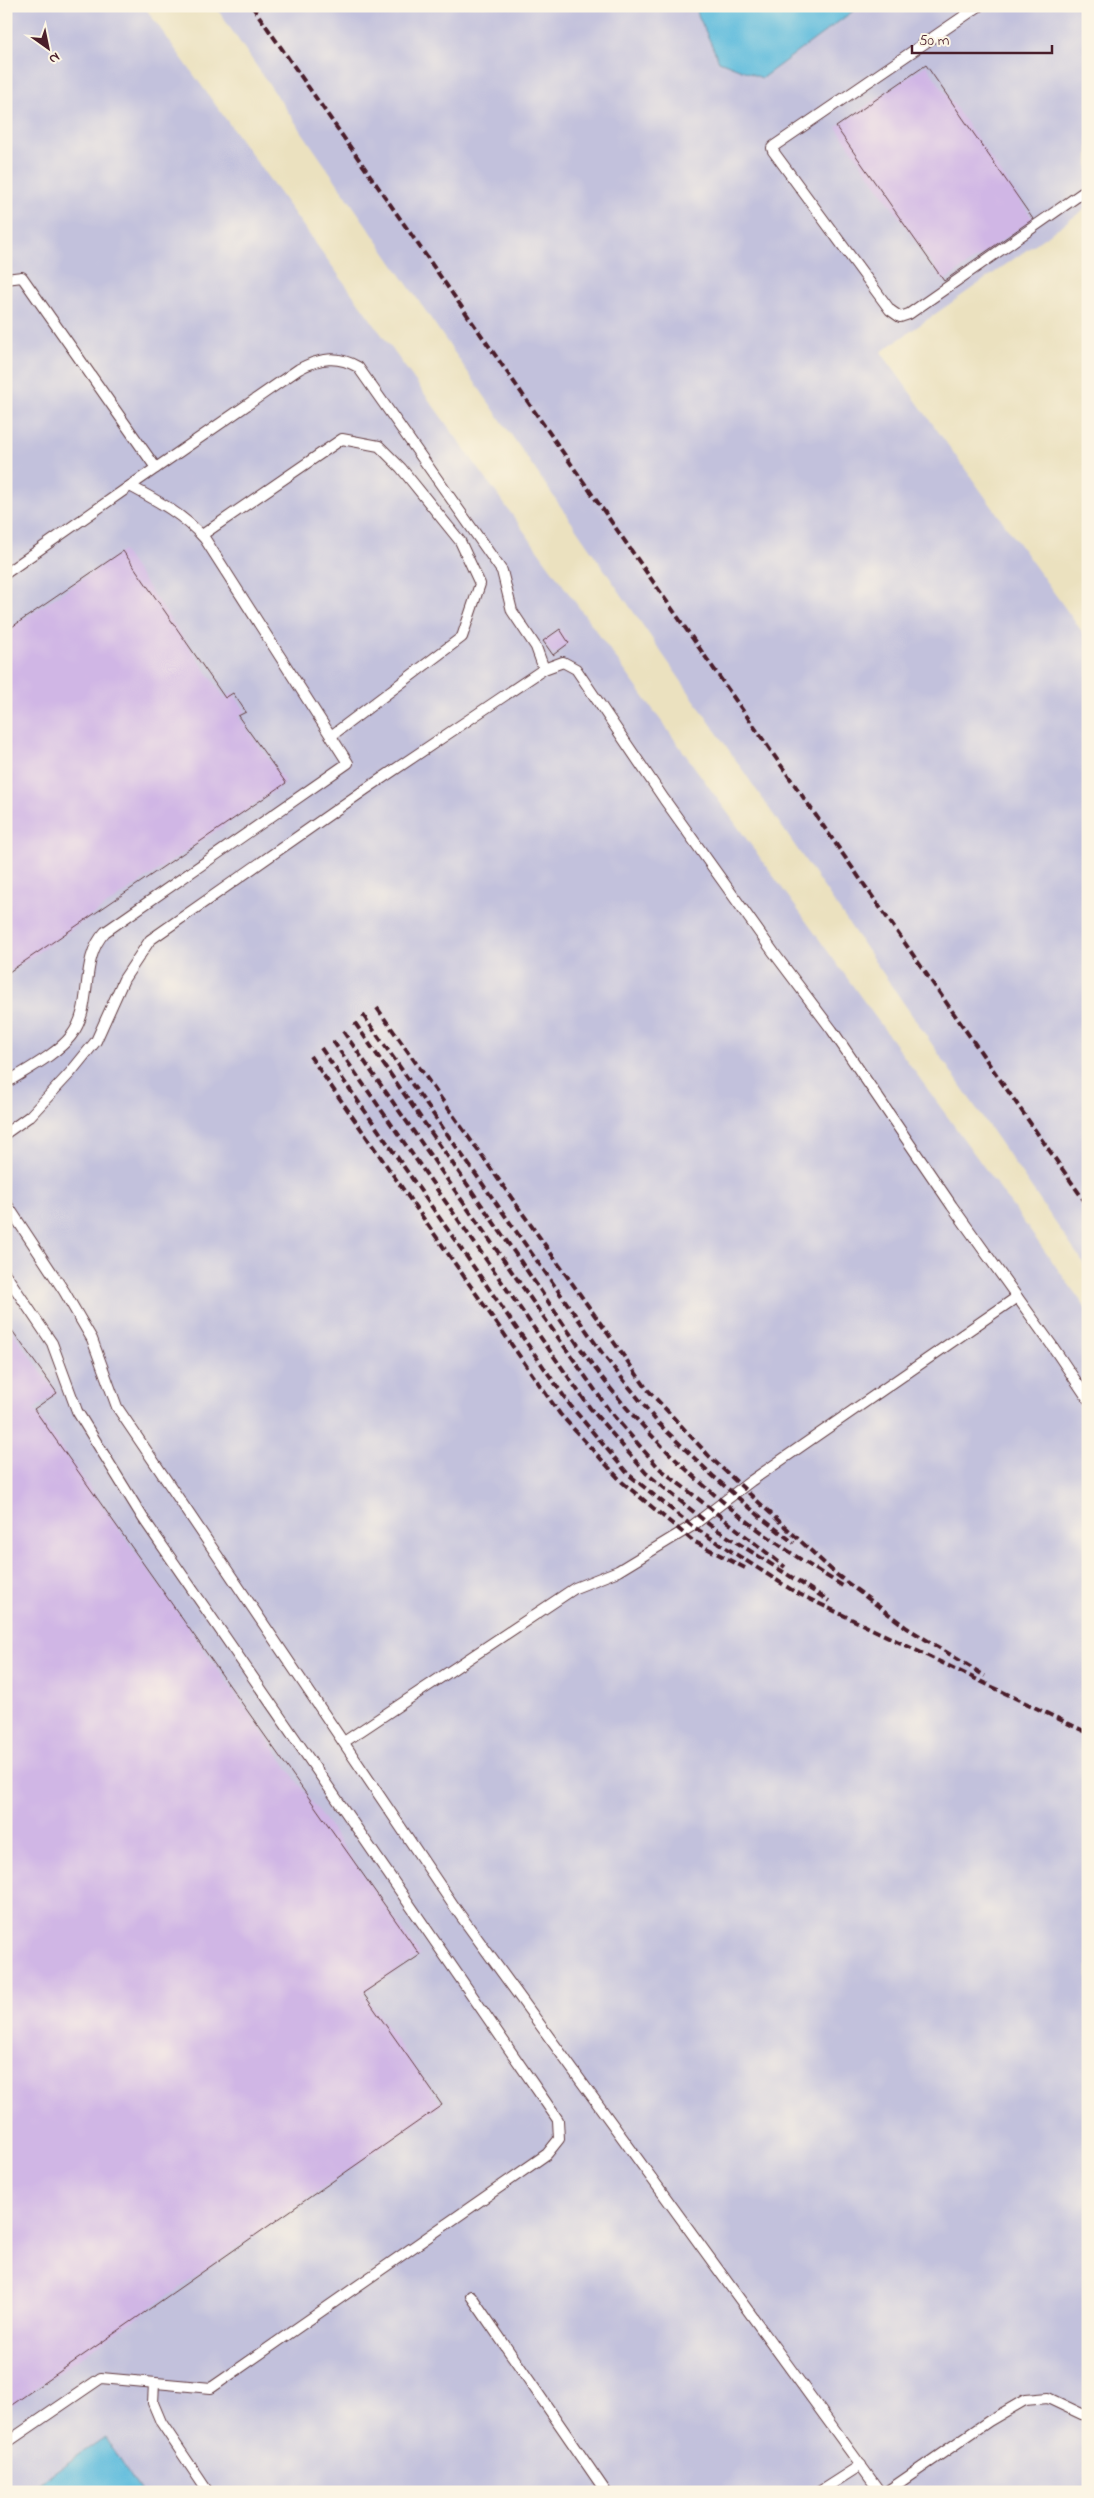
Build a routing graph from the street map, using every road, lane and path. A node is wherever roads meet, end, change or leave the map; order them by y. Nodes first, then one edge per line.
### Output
1 (979, 6) edge
2 (1088, 189) edge
3 (6, 279) edge
4 (156, 468) junction
5 (130, 486) junction
6 (202, 535) junction
7 (6, 573) edge
8 (544, 670) junction
9 (331, 736) junction
10 (6, 1083) edge
11 (6, 1133) edge
12 (6, 1203) edge
13 (6, 1275) edge
14 (1017, 1297) junction
15 (1088, 1399) edge
16 (344, 1742) junction
17 (471, 2296) dead end
18 (154, 2383) junction
19 (1088, 2417) edge
20 (6, 2443) edge
21 (861, 2464) junction
22 (208, 2492) edge
23 (606, 2492) edge
24 (819, 2492) edge
25 (880, 2492) edge
26 (886, 2492) edge

1 - 2 lane
3 - 4 lane
4 - 5 lane
4 - 8 lane
5 - 6 lane
5 - 7 lane
6 - 9 lane
6 - 9 lane
8 - 11 lane
8 - 14 lane
9 - 10 lane
12 - 16 lane
13 - 18 lane
14 - 15 lane
14 - 16 lane
16 - 21 lane
17 - 23 lane
18 - 20 lane
18 - 22 lane
19 - 26 lane
21 - 24 lane
21 - 25 lane

